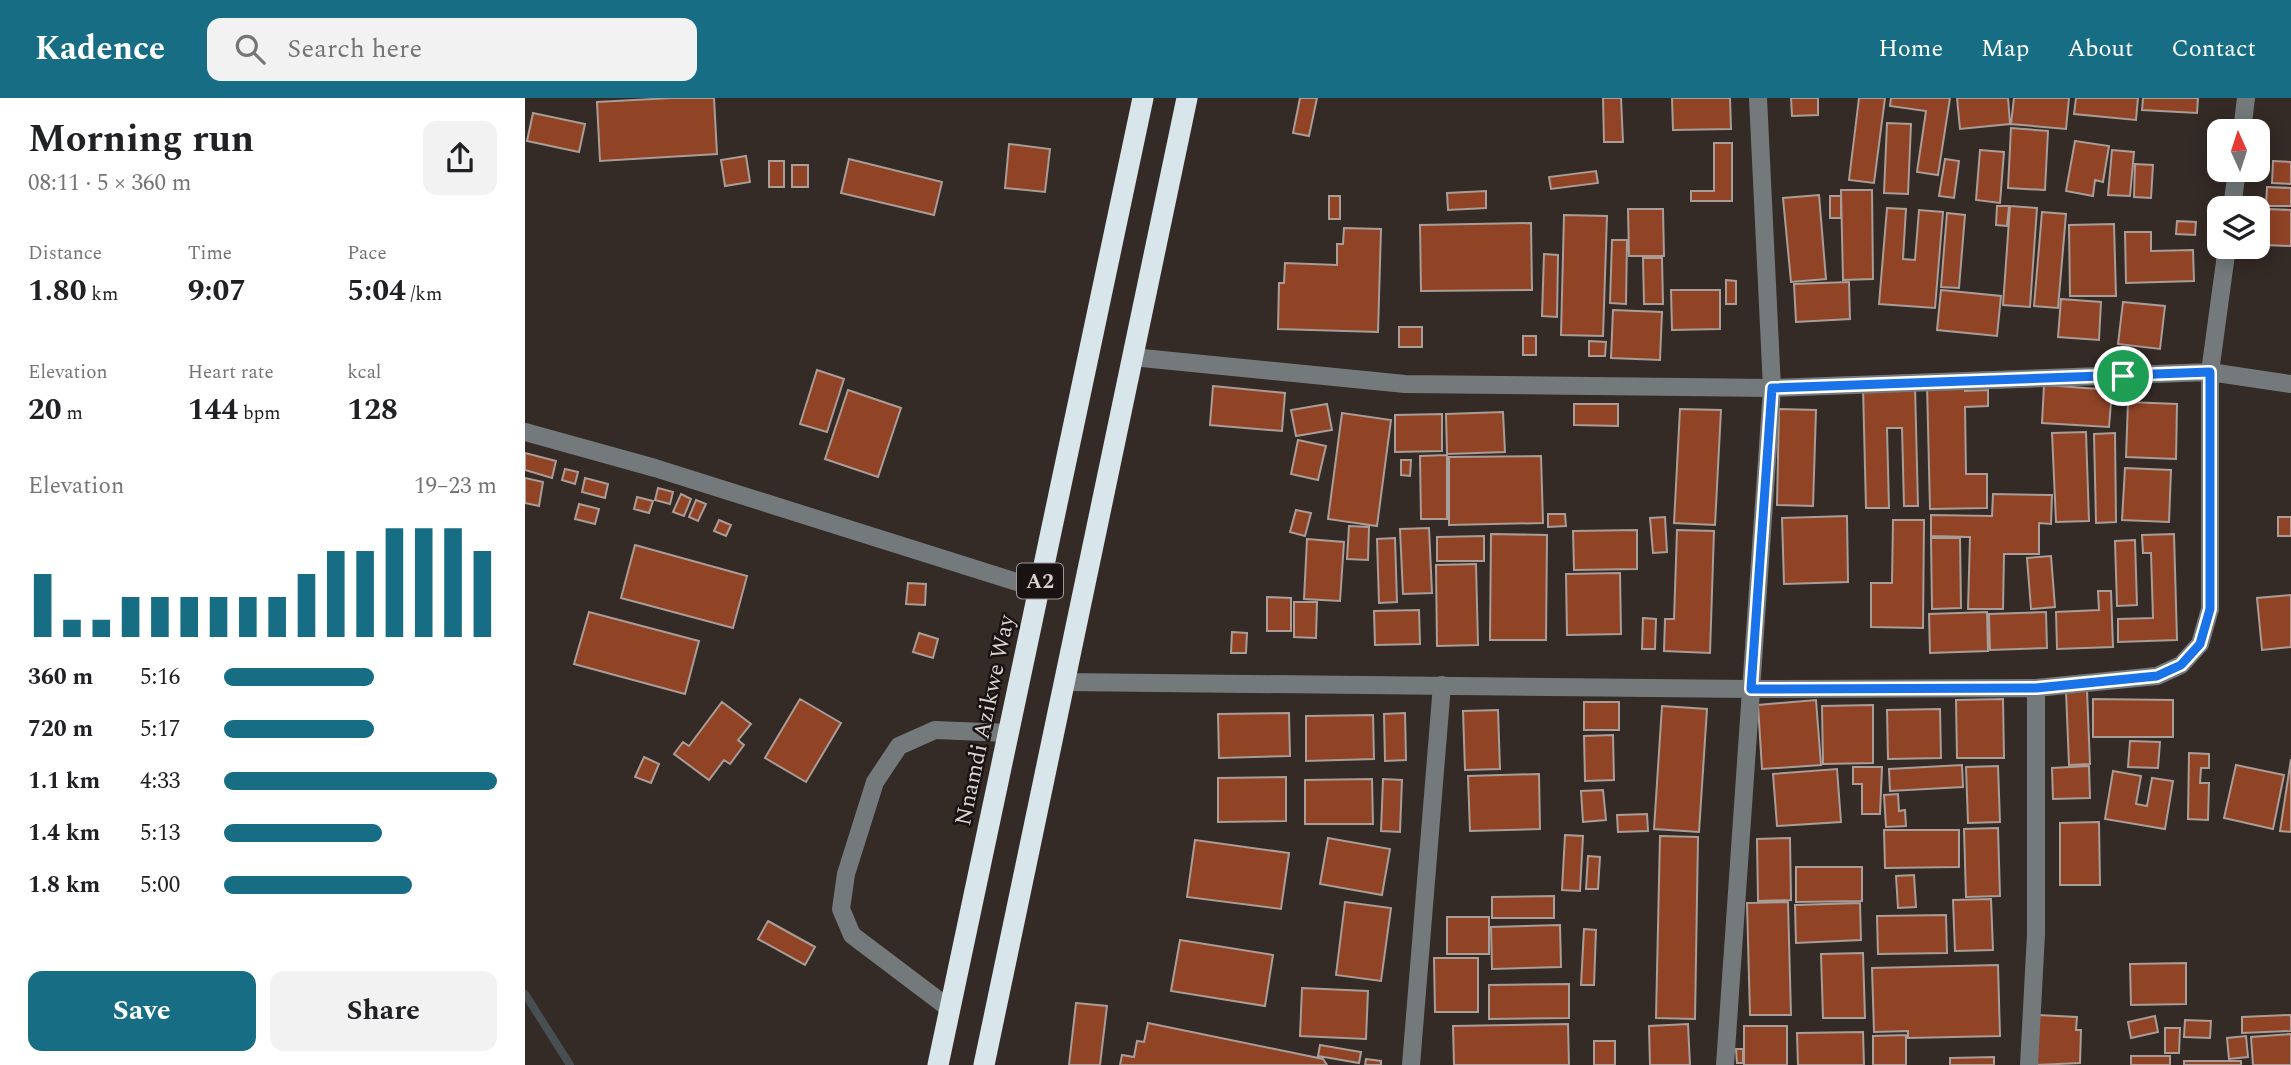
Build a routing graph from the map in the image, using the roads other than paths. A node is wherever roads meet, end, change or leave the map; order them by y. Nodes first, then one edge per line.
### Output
1 (1143, 98) edge
2 (1187, 98) edge
3 (1758, 98) edge
4 (2246, 98) edge
5 (2243, 119) edge
6 (2225, 259) edge
7 (1132, 357) junction
8 (2210, 372) junction
9 (2291, 384) edge
10 (1772, 388) junction
11 (525, 432) edge
12 (1039, 589) junction
13 (1063, 682) junction
14 (1442, 685) junction
15 (2036, 688) junction
16 (1751, 689) junction
17 (1009, 733) junction
18 (950, 1009) junction
19 (938, 1065) edge
20 (984, 1065) edge
21 (1411, 1065) edge
22 (1725, 1065) edge
23 (2029, 1065) edge

1 - 12 highway, Nnamdi Azikwe Way / A2
2 - 7 highway, A2
3 - 10 street
4 - 5 street
6 - 8 street
7 - 10 street
7 - 13 highway, A2
8 - 9 street
8 - 10 street
8 - 15 street
10 - 16 street
11 - 12 street
12 - 17 highway, Nnamdi Azikwe Way / A2
13 - 14 street
13 - 20 highway, A2
14 - 16 street
14 - 21 street
15 - 16 street
15 - 23 street
16 - 22 street
17 - 18 highway, Nnamdi Azikwe Way / A2
17 - 18 street
18 - 19 highway, Nnamdi Azikwe Way / A2

